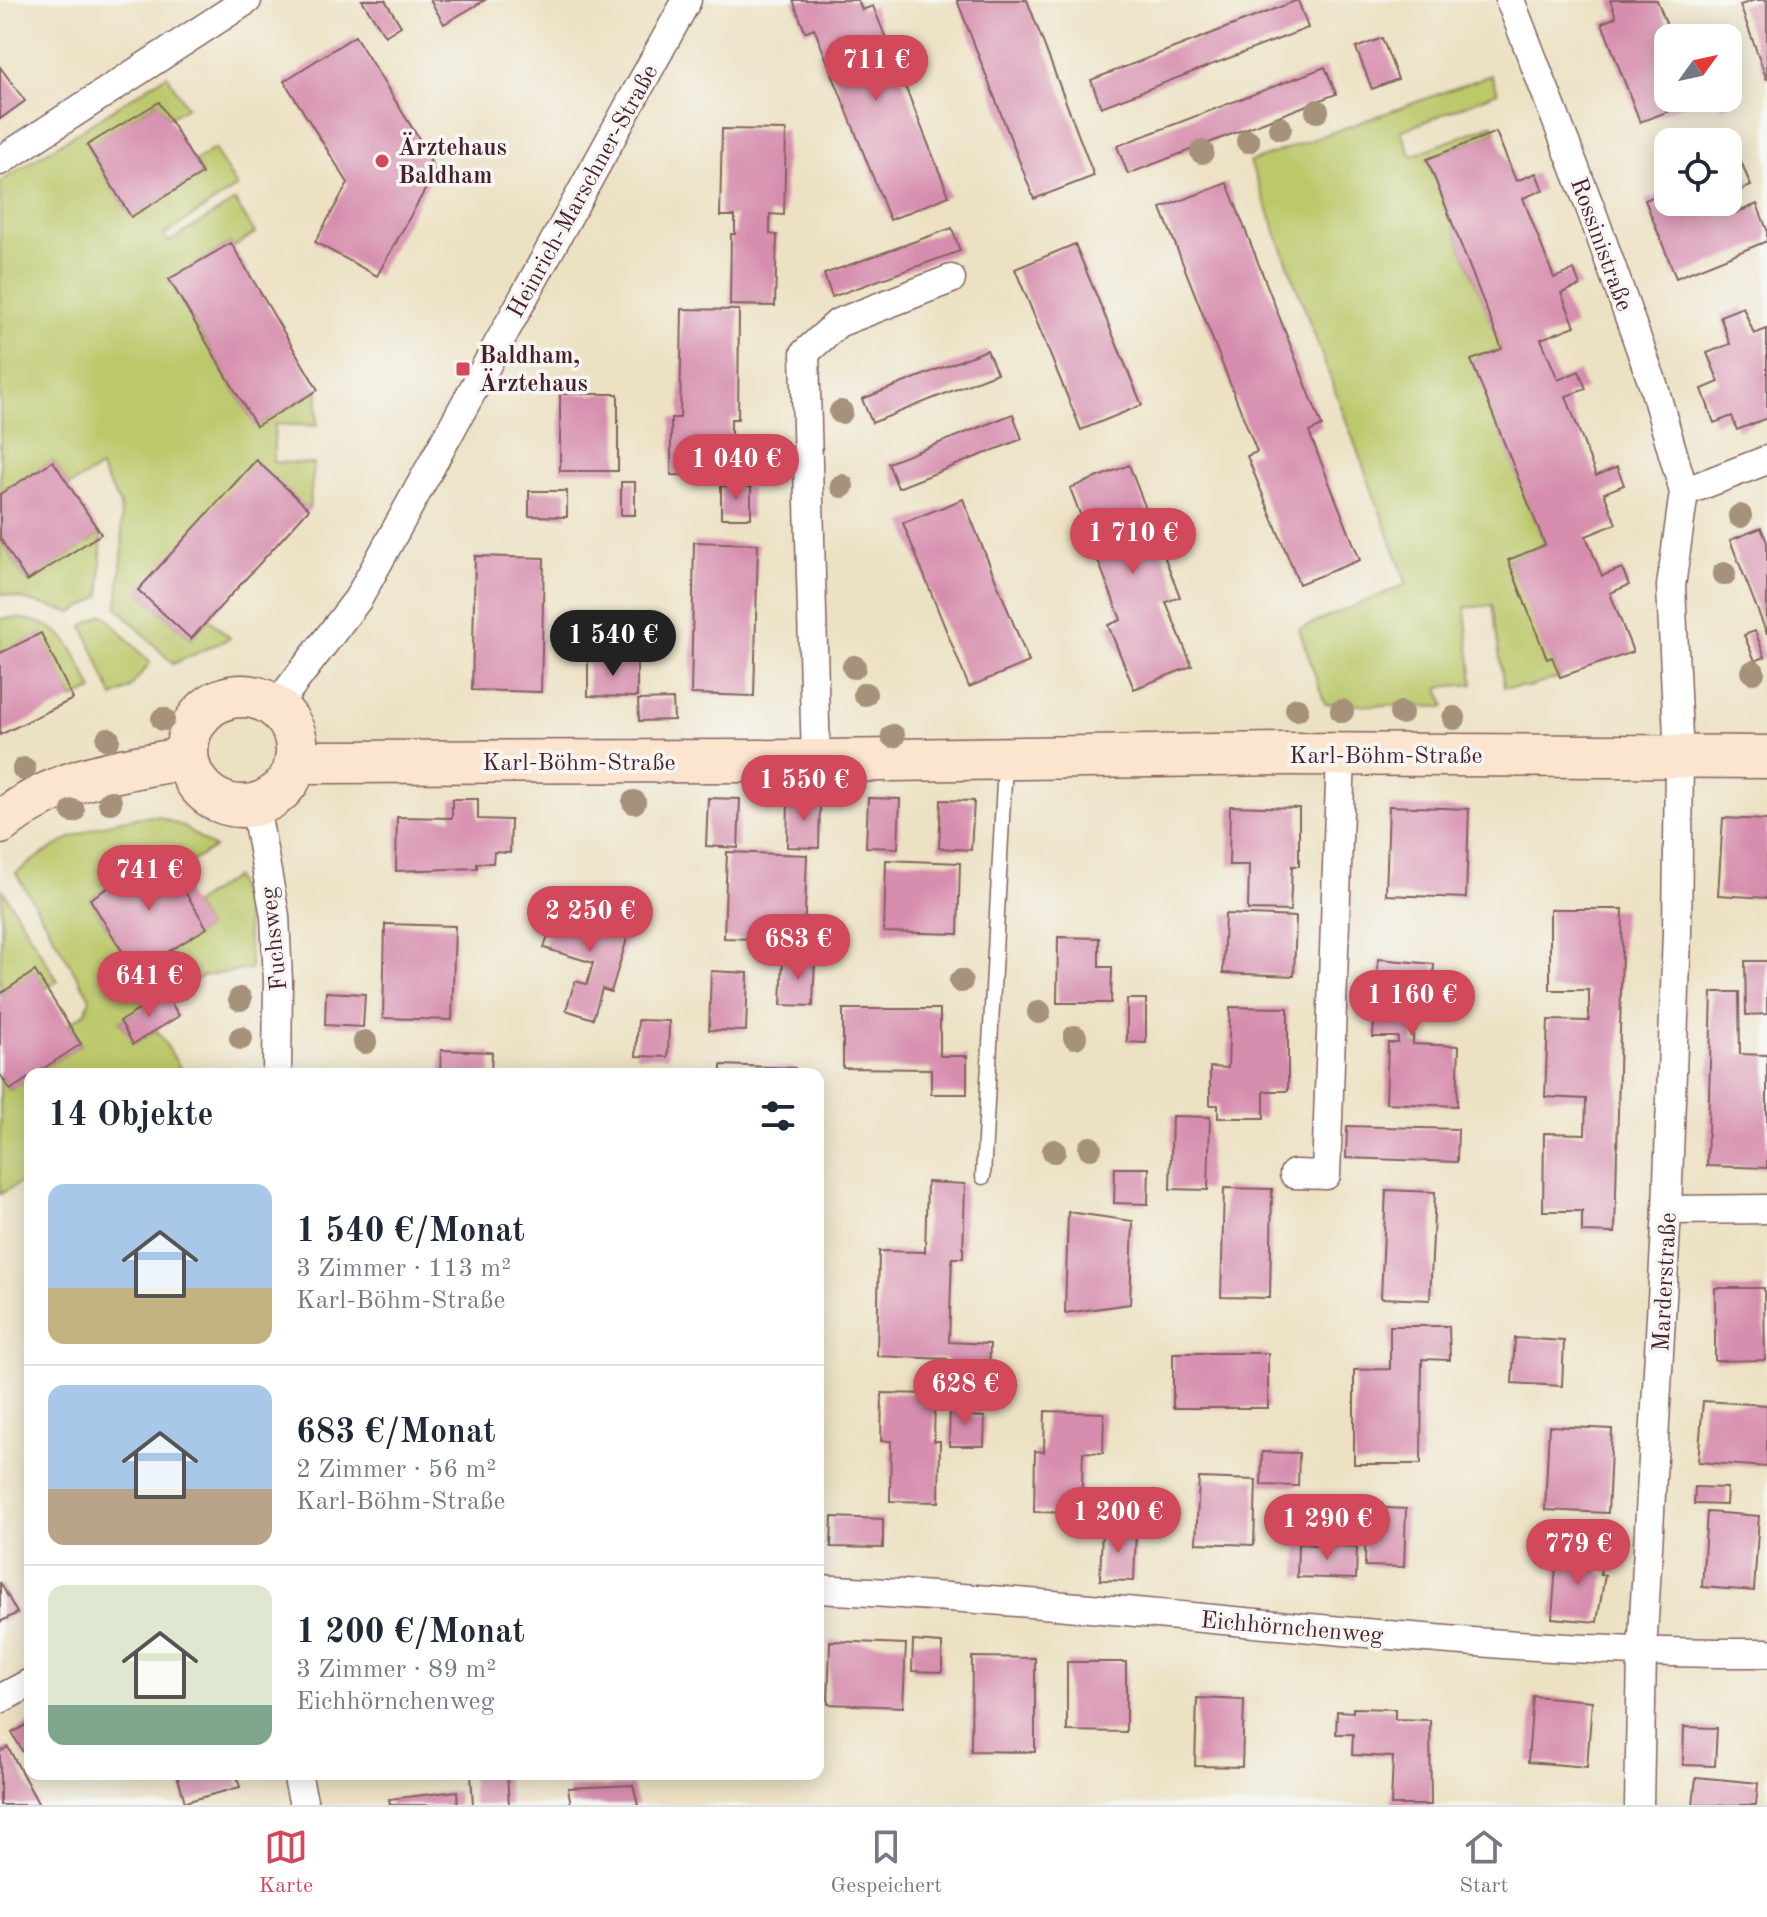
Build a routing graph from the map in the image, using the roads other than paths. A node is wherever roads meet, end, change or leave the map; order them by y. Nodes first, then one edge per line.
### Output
1 (247, 0) edge
2 (687, 0) edge
3 (1510, 0) edge
4 (0, 161) edge
5 (951, 279) dead end
6 (1767, 460) edge
7 (1684, 492) junction
8 (275, 707) junction
9 (1341, 755) junction
10 (1767, 757) edge
11 (187, 758) junction
12 (1679, 758) junction
13 (1005, 759) junction
14 (816, 761) junction
15 (296, 762) junction
16 (255, 806) junction
17 (0, 823) edge
18 (277, 1068) edge
19 (1294, 1174) dead end
20 (983, 1177) dead end
21 (1767, 1209) edge
22 (1667, 1210) junction
23 (824, 1589) edge
24 (1767, 1653) edge
25 (1642, 1654) junction
26 (24, 1686) edge
27 (0, 1699) edge
28 (298, 1780) edge
29 (304, 1805) edge
30 (1639, 1805) edge

1 - 4 street
2 - 8 street, Heinrich-Marschner-Straße
3 - 7 street, Rossinistraße
5 - 14 street
6 - 7 street
7 - 12 street, Rossinistraße
8 - 11 street
8 - 15 street
9 - 12 street, Karl-Böhm-Straße
9 - 13 street, Karl-Böhm-Straße
9 - 19 street
10 - 12 street, Karl-Böhm-Straße
11 - 16 street
11 - 17 street
12 - 22 street, Marderstraße
13 - 14 street, Karl-Böhm-Straße
13 - 20 lane
14 - 15 street, Karl-Böhm-Straße
15 - 16 street
16 - 18 street, Fuchsweg
21 - 22 street
22 - 25 street, Marderstraße
23 - 25 street, Eichhörnchenweg
24 - 25 street, Eichhörnchenweg
25 - 30 street, Marderstraße
26 - 27 street
28 - 29 street

